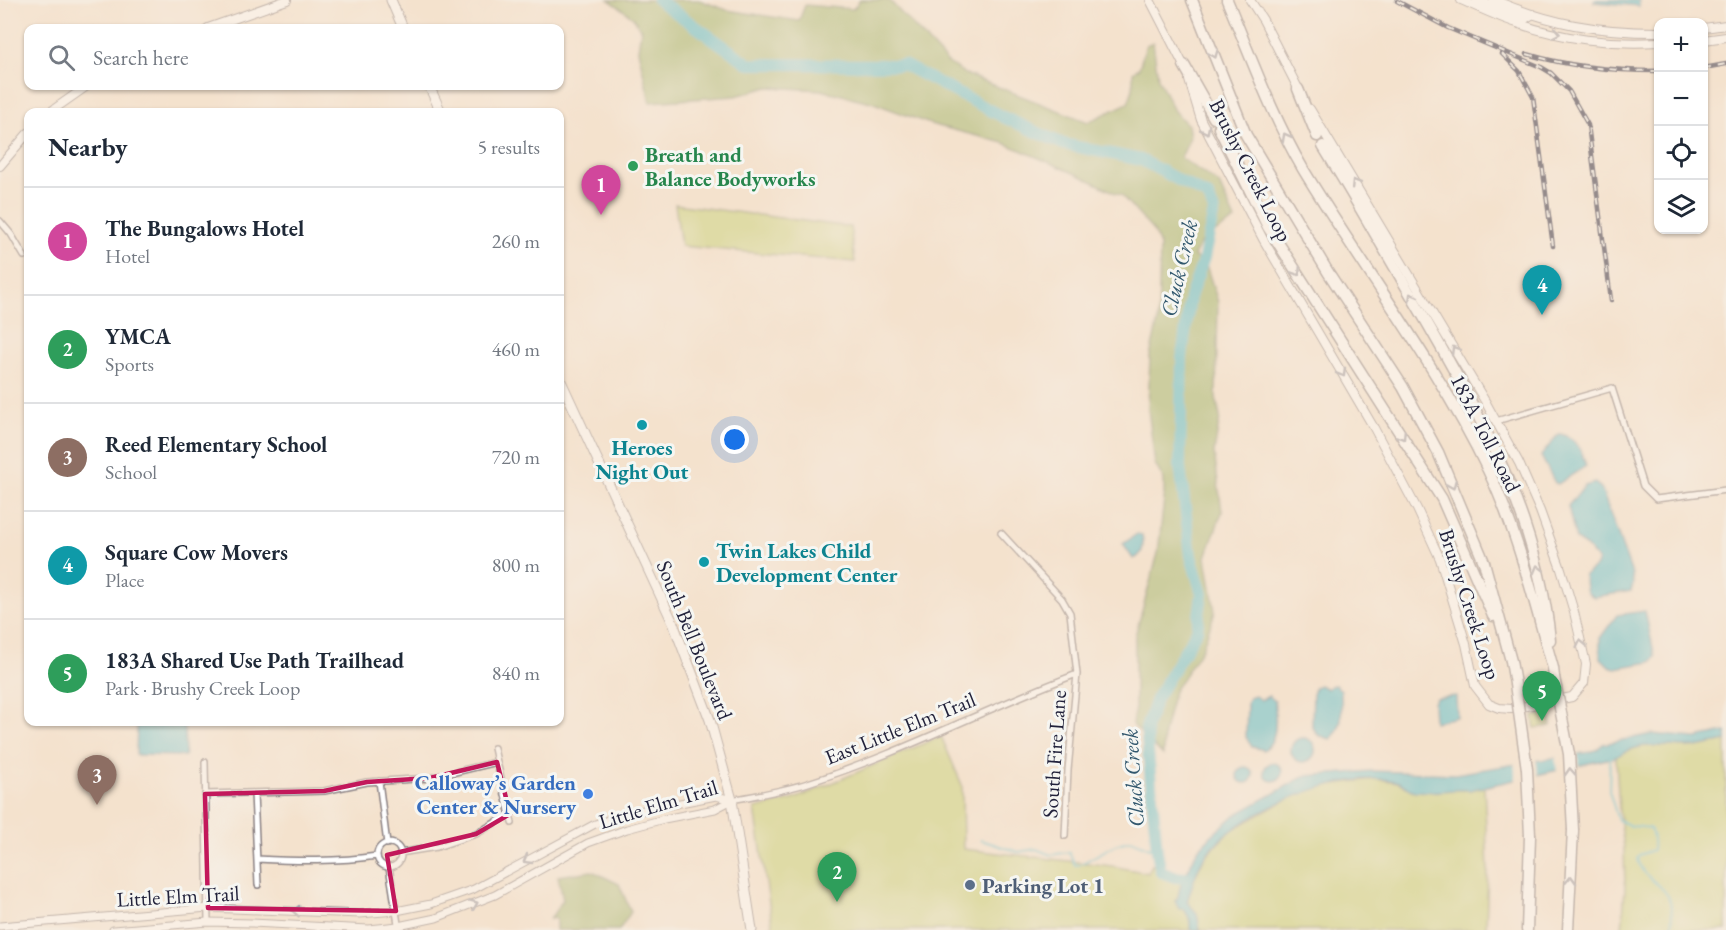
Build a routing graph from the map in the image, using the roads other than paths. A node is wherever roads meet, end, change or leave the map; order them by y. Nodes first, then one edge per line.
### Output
1 (287, 0) edge
2 (391, 0) edge
3 (1150, 0) edge
4 (1192, 0) edge
5 (1227, 0) edge
6 (1250, 0) edge
7 (1461, 0) edge
8 (1477, 0) edge
9 (1494, 0) edge
10 (1533, 14) junction
11 (219, 24) edge
12 (402, 24) edge
13 (1726, 25) edge
14 (1708, 27) edge
15 (1654, 32) edge
16 (1726, 37) edge
17 (1708, 39) edge
18 (1654, 42) edge
19 (1184, 65) junction
20 (1298, 89) junction
21 (81, 90) edge
22 (431, 90) edge
23 (56, 108) edge
24 (439, 108) edge
25 (24, 138) edge
26 (0, 166) edge
27 (0, 221) edge
28 (24, 256) dead end
29 (564, 388) edge
30 (1496, 421) junction
31 (1726, 490) edge
32 (1001, 533) dead end
33 (1511, 661) junction
34 (1553, 673) junction
35 (1077, 674) junction
36 (494, 748) dead end
37 (205, 762) dead end
38 (497, 762) junction
39 (379, 781) junction
40 (255, 793) junction
41 (205, 794) junction
42 (732, 801) junction
43 (510, 814) junction
44 (512, 823) dead end
45 (1065, 836) dead end
46 (387, 844) junction
47 (400, 853) junction
48 (377, 856) junction
49 (257, 859) junction
50 (389, 867) junction
51 (258, 885) dead end
52 (208, 908) junction
53 (396, 911) junction
54 (208, 922) junction
55 (0, 926) edge
56 (398, 928) edge
57 (112, 930) edge
58 (752, 930) edge
59 (1527, 930) edge
60 (1568, 930) edge

1 - 11 main road
2 - 12 main road
3 - 19 main road, Brushy Creek Loop
4 -> 33 highway
34 -> 5 highway, 183A Toll Road
6 - 20 main road, Brushy Creek Loop
7 -> 18 main road
8 - 10 main road
9 - 10 main road
10 - 15 main road
13 - 14 main road
16 - 17 main road
19 -> 30 main road, Brushy Creek Loop
19 -> 33 highway
30 -> 20 main road, Brushy Creek Loop
34 -> 20 highway
21 - 23 main road
22 - 24 main road
25 - 26 main road
27 - 28 street
29 - 42 main road, South Bell Boulevard
30 - 31 street
32 - 35 street, South Fire Lane
33 - 59 highway, bridge
60 -> 34 highway, 183A Toll Road, bridge
35 - 42 street, East Little Elm Trail
35 - 45 street, South Fire Lane
36 - 38 street
37 - 41 street
38 - 39 street
38 - 43 street
39 - 40 street
39 - 46 street
40 - 41 street
40 - 49 street
41 - 52 street
42 -> 53 street, Little Elm Trail
56 -> 42 street, Little Elm Trail
42 - 58 main road, South Bell Boulevard
43 - 44 street
43 - 47 street
46 - 47 street
46 - 48 street
47 - 50 street
48 - 49 street
48 - 50 street
49 - 51 street
50 - 53 street
53 -> 52 street, Little Elm Trail
52 - 54 street
52 - 55 street, Little Elm Trail
53 - 56 street
54 - 56 street, Little Elm Trail
54 - 57 street, Little Elm Trail

